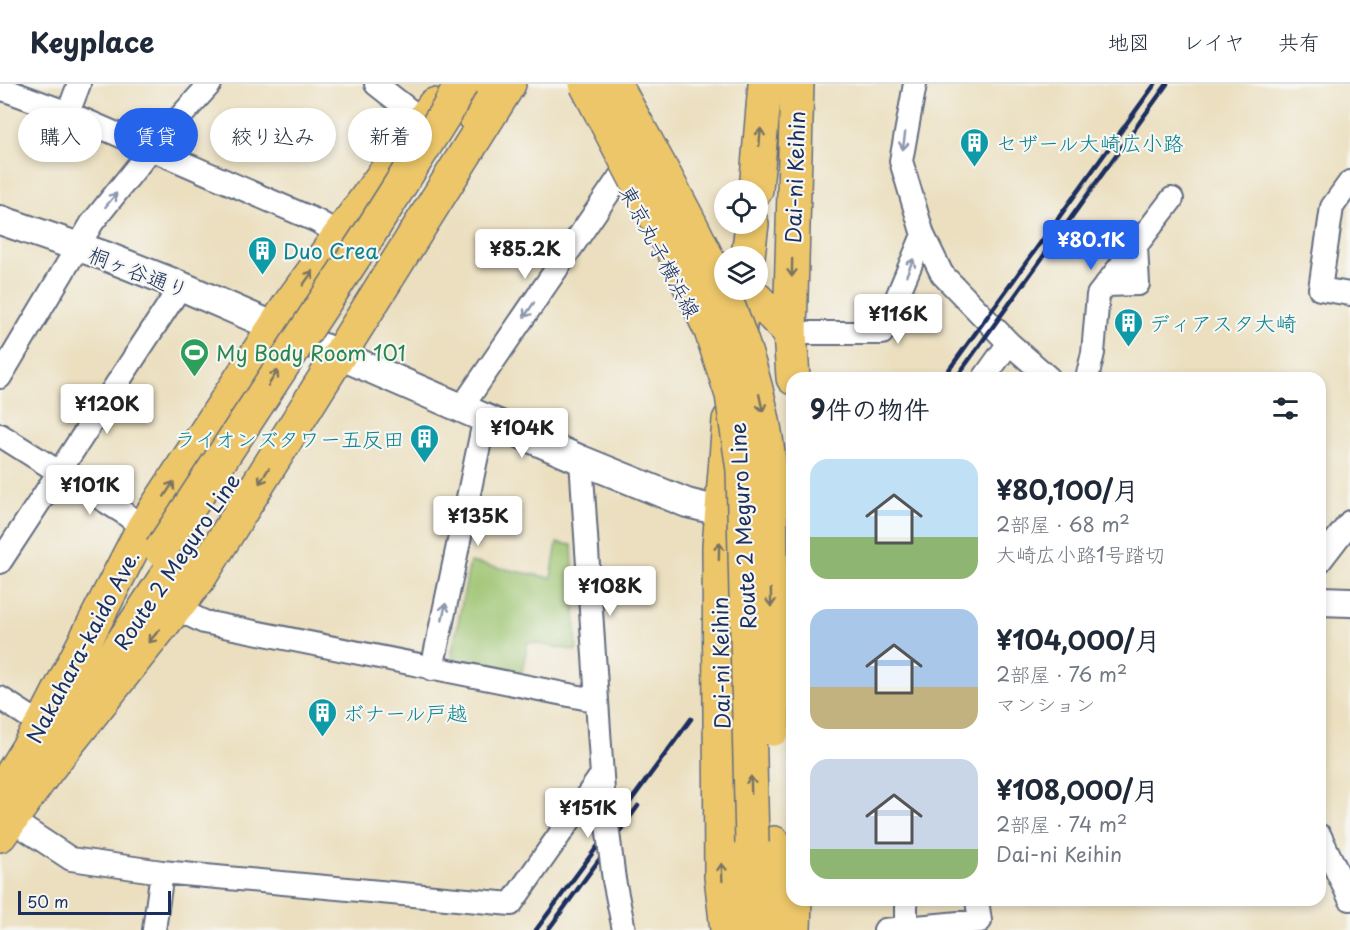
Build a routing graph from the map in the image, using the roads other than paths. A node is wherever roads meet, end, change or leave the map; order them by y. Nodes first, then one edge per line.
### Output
1 (79, 84) edge
2 (210, 84) edge
3 (376, 84) edge
4 (448, 84) edge
5 (460, 84) edge
6 (492, 84) edge
7 (509, 84) edge
8 (573, 84) edge
9 (586, 84) edge
10 (615, 84) edge
11 (628, 84) edge
12 (765, 84) edge
13 (797, 84) edge
14 (915, 84) edge
15 (0, 88) edge
16 (54, 108) edge
17 (70, 108) edge
18 (188, 108) edge
19 (406, 108) edge
20 (432, 108) edge
21 (141, 162) edge
22 (184, 162) edge
23 (393, 162) edge
24 (621, 175) junction
25 (757, 180) edge
26 (1350, 182) edge
27 (1172, 199) dead end
28 (0, 220) edge
29 (339, 234) junction
30 (922, 236) junction
31 (715, 246) edge
32 (78, 248) junction
33 (181, 286) junction
34 (1350, 294) edge
35 (745, 300) edge
36 (756, 300) edge
37 (275, 327) junction
38 (790, 333) junction
39 (1009, 343) junction
40 (340, 355) junction
41 (793, 372) edge
42 (988, 372) edge
43 (1042, 372) edge
44 (1089, 372) edge
45 (0, 377) edge
46 (474, 412) junction
47 (729, 425) junction
48 (0, 435) edge
49 (581, 460) junction
50 (59, 473) junction
51 (722, 513) junction
52 (1350, 522) edge
53 (786, 528) edge
54 (161, 546) junction
55 (1326, 553) edge
56 (0, 562) edge
57 (1326, 601) edge
58 (1350, 602) edge
59 (177, 609) junction
60 (432, 669) junction
61 (0, 698) edge
62 (594, 700) junction
63 (42, 725) junction
64 (46, 771) junction
65 (602, 785) junction
66 (3, 816) edge
67 (763, 843) junction
68 (1326, 849) edge
69 (162, 872) junction
70 (1350, 899) edge
71 (795, 906) edge
72 (904, 906) edge
73 (978, 906) edge
74 (895, 929) edge
75 (154, 930) edge
76 (624, 930) edge
77 (727, 930) edge
78 (751, 930) edge
79 (776, 930) edge
80 (794, 930) edge

1 - 17 street
2 - 18 street
3 - 19 street
4 - 20 main road, Nakahara-kaido Ave.
54 -> 5 main road, Route 2 Meguro Line, bridge
6 - 54 main road, Route 2 Meguro Line
7 - 40 main road, Nakahara-kaido Ave.
8 - 24 main road, 東京丸子横浜線
67 -> 9 main road, Route 2 Meguro Line, bridge
10 -> 67 main road, Route 2 Meguro Line, bridge
11 - 31 main road
25 -> 12 main road, Dai-ni Keihin
13 -> 38 main road, Dai-ni Keihin
14 -> 30 street
15 - 16 street
32 -> 21 street
22 - 29 street
23 - 29 main road, Nakahara-kaido Ave.
24 -> 46 street
24 - 47 main road, 東京丸子横浜線
26 - 34 street
27 - 44 street
28 - 32 street, 桐ヶ谷通り
37 -> 29 main road, Nakahara-kaido Ave.
38 -> 30 street
30 - 39 street
32 - 33 street, 桐ヶ谷通り
32 - 45 street
33 - 37 street, 桐ヶ谷通り
33 - 50 street
35 - 47 main road, Dai-ni Keihin
36 - 38 main road
37 - 40 street, 桐ヶ谷通り
54 -> 37 main road, Nakahara-kaido Ave.
38 - 41 main road, Dai-ni Keihin
39 - 42 street
39 - 43 street
40 - 46 street, 桐ヶ谷通り
40 -> 59 main road, Nakahara-kaido Ave.
46 - 49 street, 桐ヶ谷通り
60 -> 46 street
47 - 51 main road, Dai-ni Keihin
48 - 50 street
49 - 51 street, 桐ヶ谷通り
49 - 62 street
50 - 54 street
50 - 56 street
51 - 53 street, 桐ヶ谷通り
77 -> 51 main road, Dai-ni Keihin
52 - 55 street
54 - 63 main road, Route 2 Meguro Line
54 - 64 main road, Route 2 Meguro Line
57 - 58 street
59 - 60 street
59 -> 64 main road, Nakahara-kaido Ave.
60 - 62 street
61 - 63 street
62 - 65 street
63 - 66 main road, Nakahara-kaido Ave.
64 - 66 main road, Nakahara-kaido Ave.
65 - 69 street
65 - 76 street, bridge
66 - 69 street
67 - 78 main road, Route 2 Meguro Line
67 - 79 main road, Route 2 Meguro Line
68 - 70 street
69 - 75 street
71 - 80 main road
72 - 74 street
73 - 74 street

